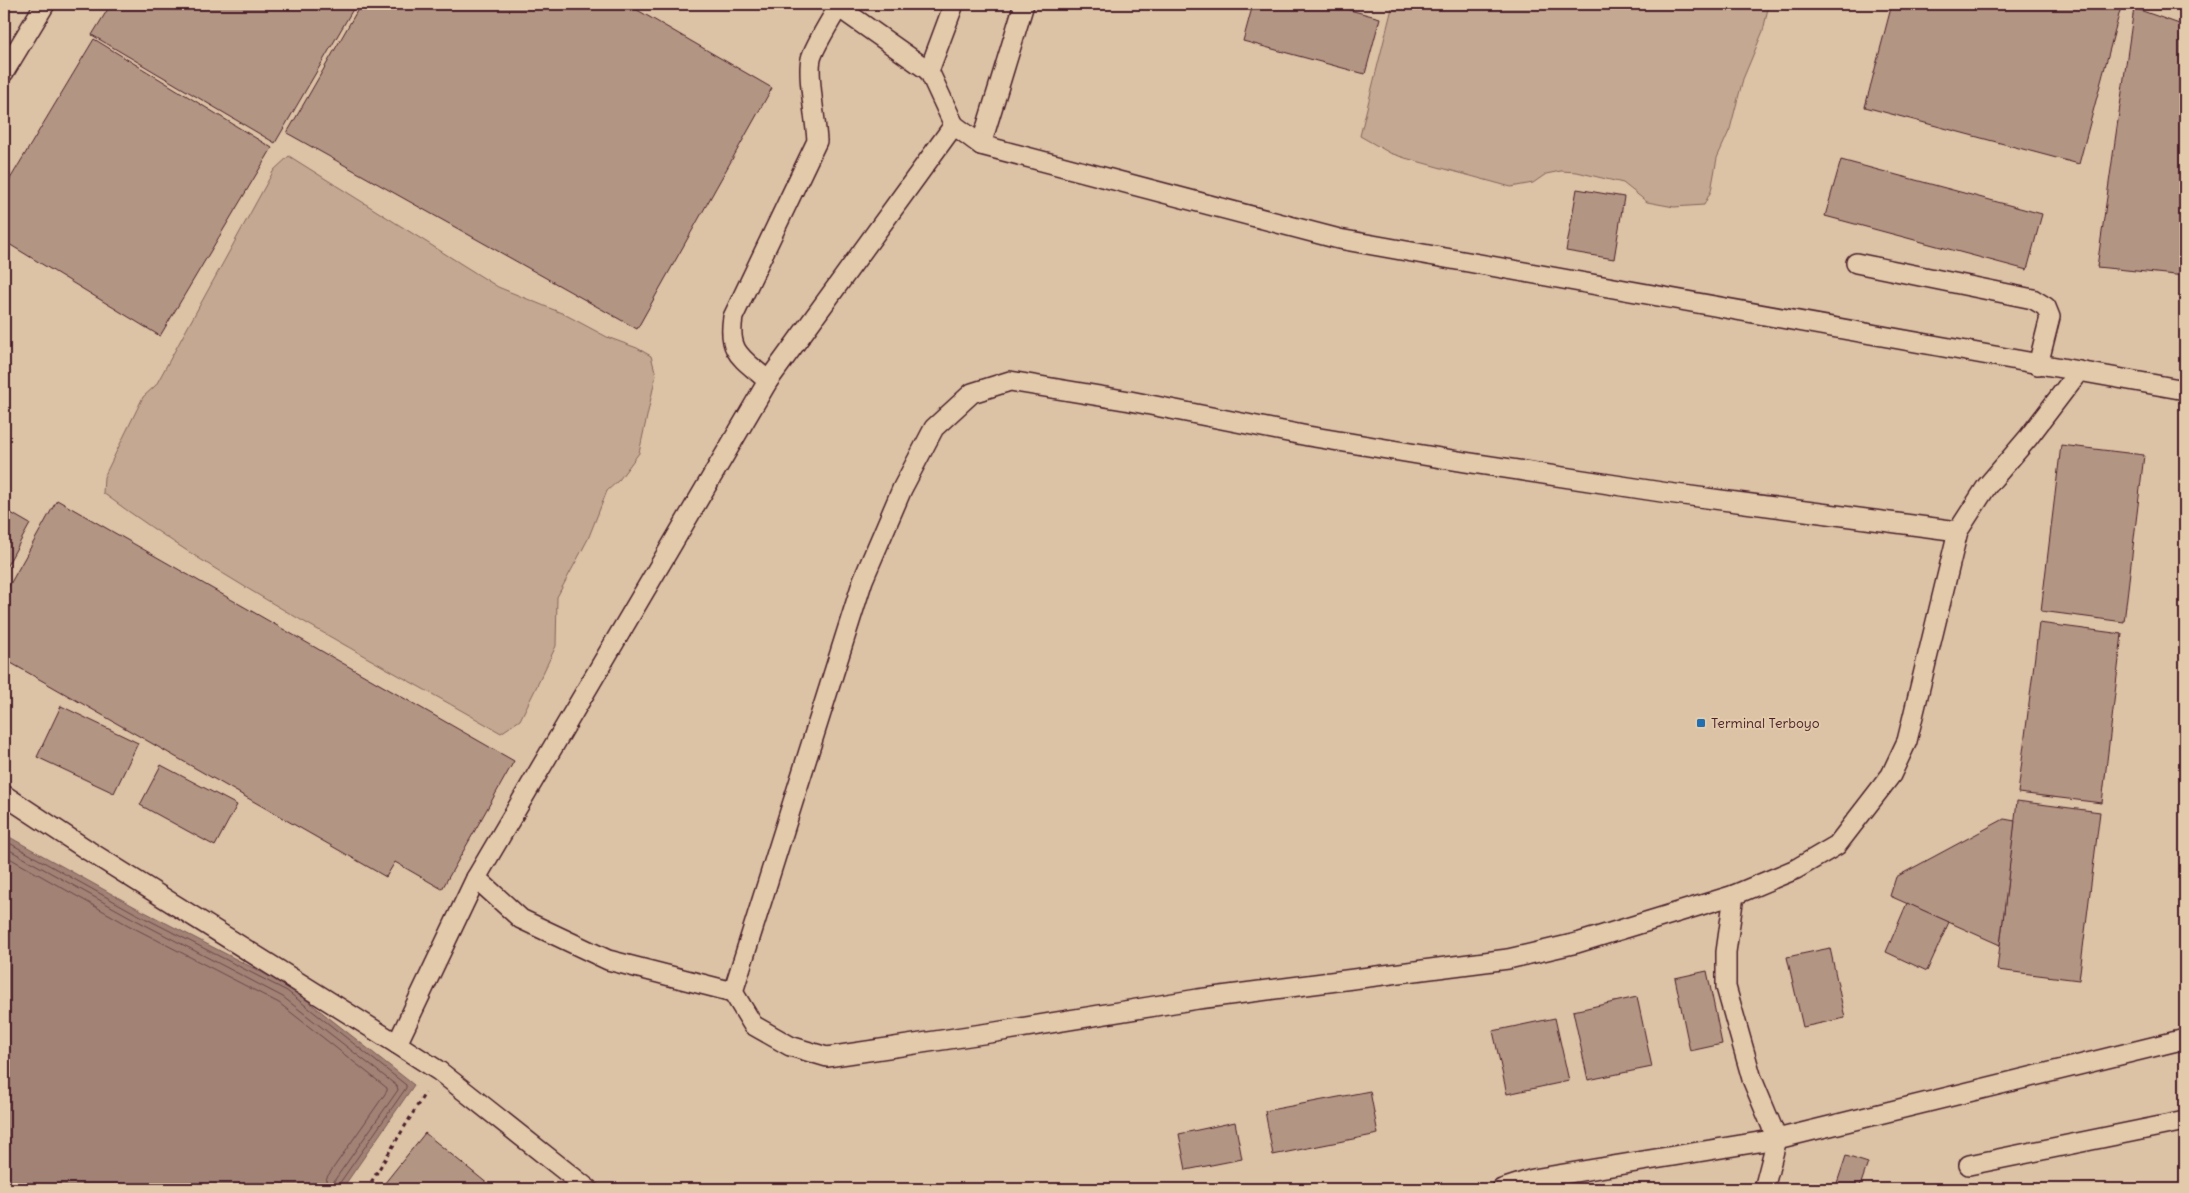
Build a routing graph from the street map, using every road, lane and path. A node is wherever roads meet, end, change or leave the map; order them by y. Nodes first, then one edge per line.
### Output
1 (45, 4) edge
2 (954, 4) edge
3 (1024, 4) edge
4 (837, 5) edge
5 (929, 71) junction
6 (4, 72) edge
7 (954, 125) junction
8 (981, 145) junction
9 (1856, 263) dead end
10 (2038, 365) junction
11 (2079, 371) junction
12 (768, 382) junction
13 (2185, 390) edge
14 (1958, 531) junction
15 (4, 794) edge
16 (476, 878) junction
17 (1734, 895) junction
18 (733, 992) junction
19 (2185, 1039) edge
20 (397, 1044) junction
21 (439, 1071) junction
22 (2185, 1121) edge
23 (1777, 1140) junction
24 (1969, 1164) dead end
25 (367, 1189) edge
26 (588, 1189) edge
27 (1502, 1189) edge
28 (1764, 1189) edge

1 - 6 lane
2 - 5 lane
3 - 8 lane
4 - 5 lane
4 - 12 lane
5 - 7 lane
7 - 8 lane
7 - 12 lane
8 - 10 lane
9 - 10 lane
10 - 11 lane
11 - 13 lane
11 - 14 lane
12 - 16 lane
14 - 17 lane
14 - 18 lane
15 - 20 lane
16 - 18 lane
16 - 20 lane
17 - 18 lane
17 - 23 lane
19 - 23 lane
20 - 21 lane
21 - 25 path
21 - 26 lane
22 - 24 lane
23 - 27 lane
23 - 28 lane

